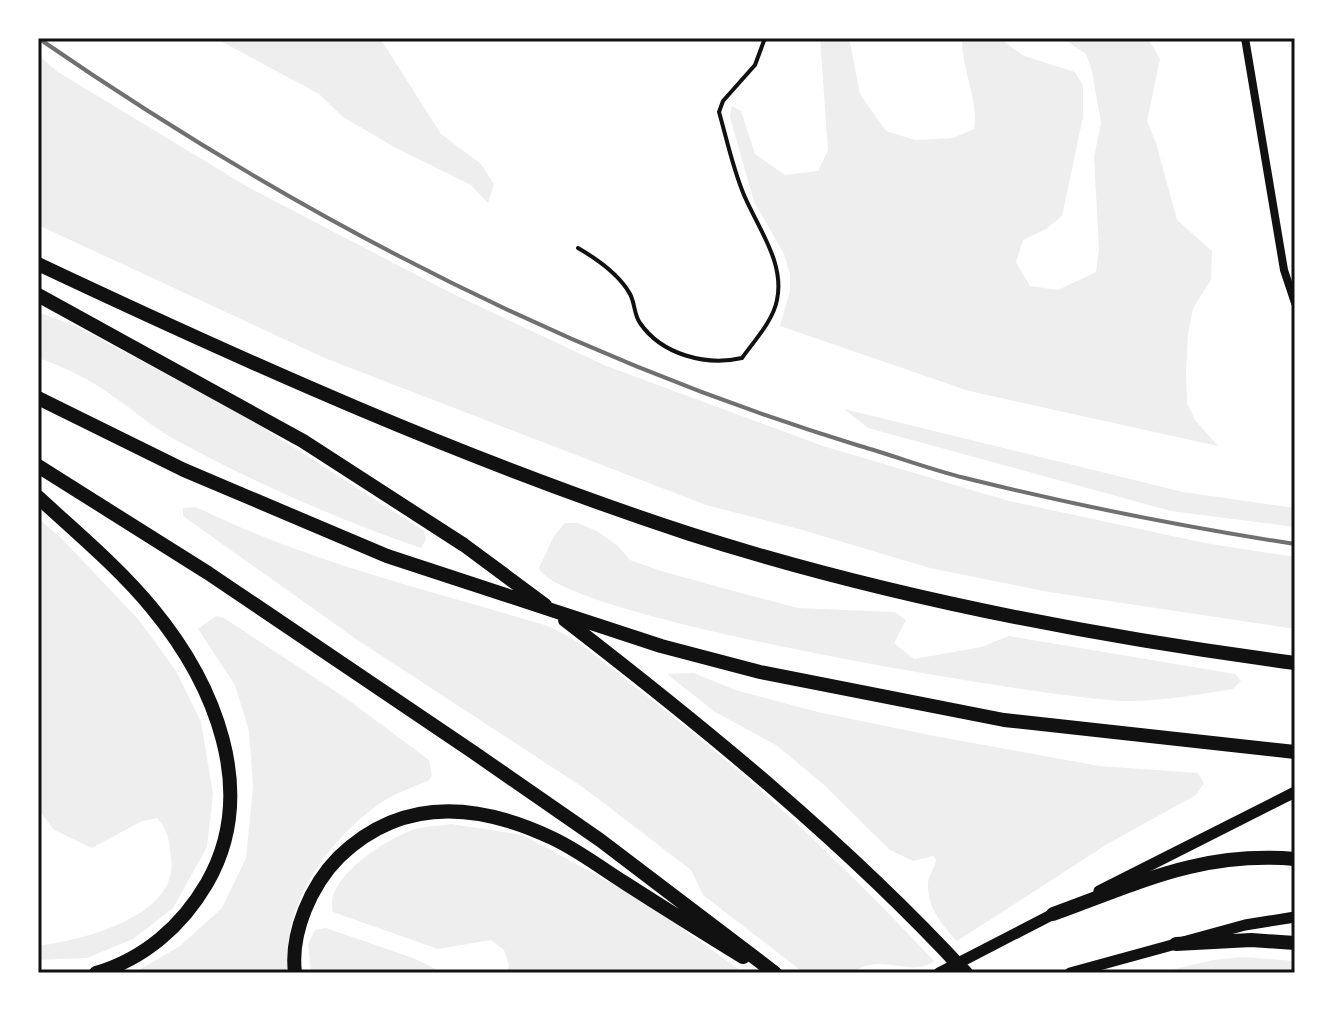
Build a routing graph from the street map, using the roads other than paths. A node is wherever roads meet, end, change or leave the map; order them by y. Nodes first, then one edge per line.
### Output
1 (765, 38) edge
2 (1245, 38) edge
3 (578, 248) dead end
4 (38, 264) edge
5 (38, 295) edge
6 (1295, 303) edge
7 (38, 398) edge
8 (38, 466) edge
9 (38, 497) edge
10 (1295, 663) edge
11 (1295, 752) edge
12 (1295, 792) edge
13 (1295, 859) edge
14 (1053, 914) junction
15 (1295, 917) edge
16 (1295, 943) edge
17 (1176, 944) junction
18 (96, 973) edge
19 (295, 973) edge
20 (768, 973) edge
21 (775, 973) edge
22 (939, 973) edge
23 (966, 973) edge
24 (1070, 973) edge

1 - 3 lane
2 - 6 street
4 - 10 highway
5 - 23 highway
7 - 11 highway
8 - 21 highway
9 - 18 highway
12 - 14 main road
13 - 14 highway
14 - 22 main road
15 - 17 main road
16 - 17 highway
17 - 24 main road
19 - 20 highway

